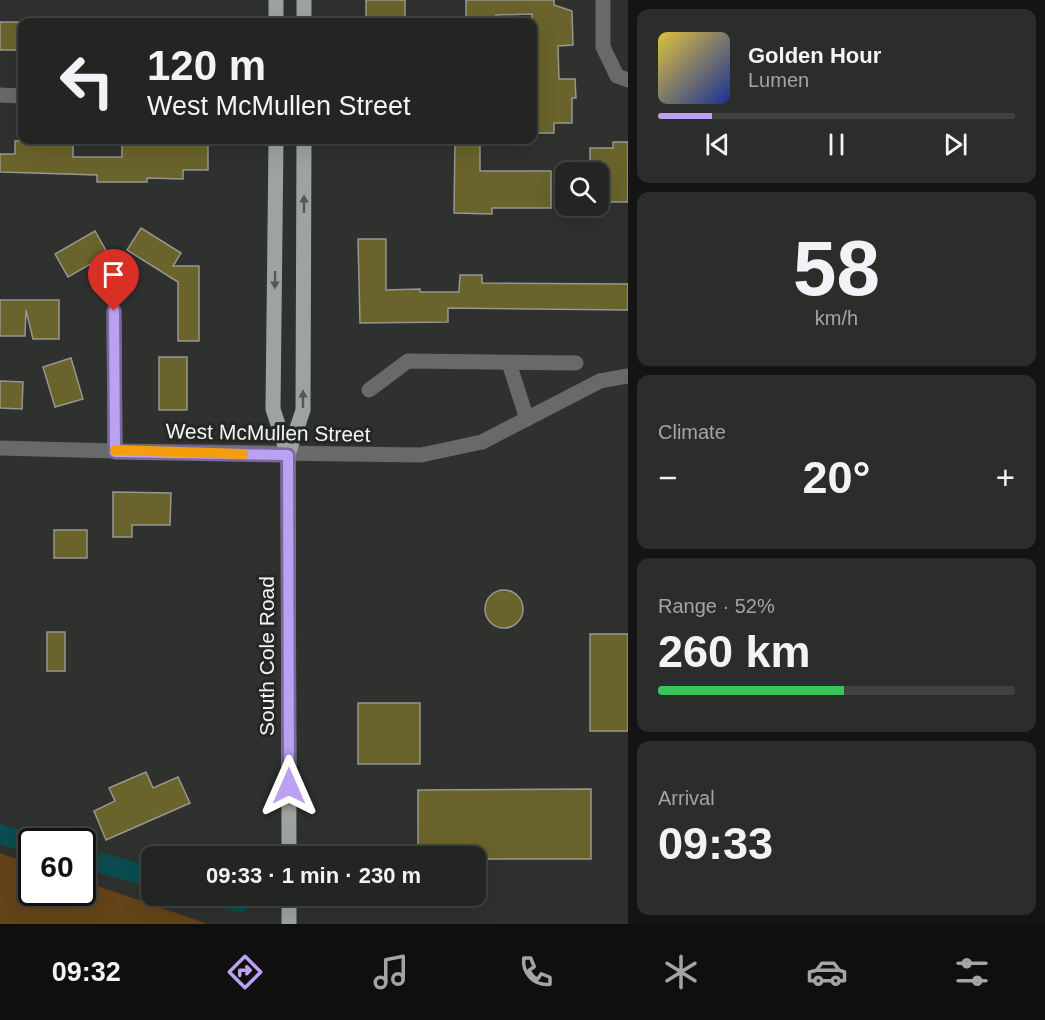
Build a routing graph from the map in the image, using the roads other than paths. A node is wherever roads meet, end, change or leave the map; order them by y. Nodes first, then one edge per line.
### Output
1 (276, 0) edge
2 (304, 0) edge
3 (603, 0) edge
4 (276, 18) edge
5 (304, 18) edge
6 (628, 80) edge
7 (0, 95) edge
8 (18, 96) edge
9 (276, 144) edge
10 (304, 144) edge
11 (114, 311) dead end
12 (509, 363) junction
13 (576, 363) dead end
14 (628, 376) edge
15 (369, 390) dead end
16 (527, 418) junction
17 (0, 447) edge
18 (115, 452) junction
19 (288, 455) junction
20 (289, 846) edge
21 (289, 906) edge
22 (289, 924) edge

1 - 4 main road
2 - 5 main road
3 - 6 street
7 - 8 street
9 -> 19 main road, South Cole Road
19 -> 10 main road, South Cole Road
11 - 18 street
12 - 13 street
12 - 15 street
12 - 16 street
14 - 16 street, West McMullen Street
16 - 19 street, West McMullen Street
17 - 18 street, West McMullen Street
18 - 19 street, West McMullen Street
19 - 20 main road, South Cole Road
21 - 22 main road

